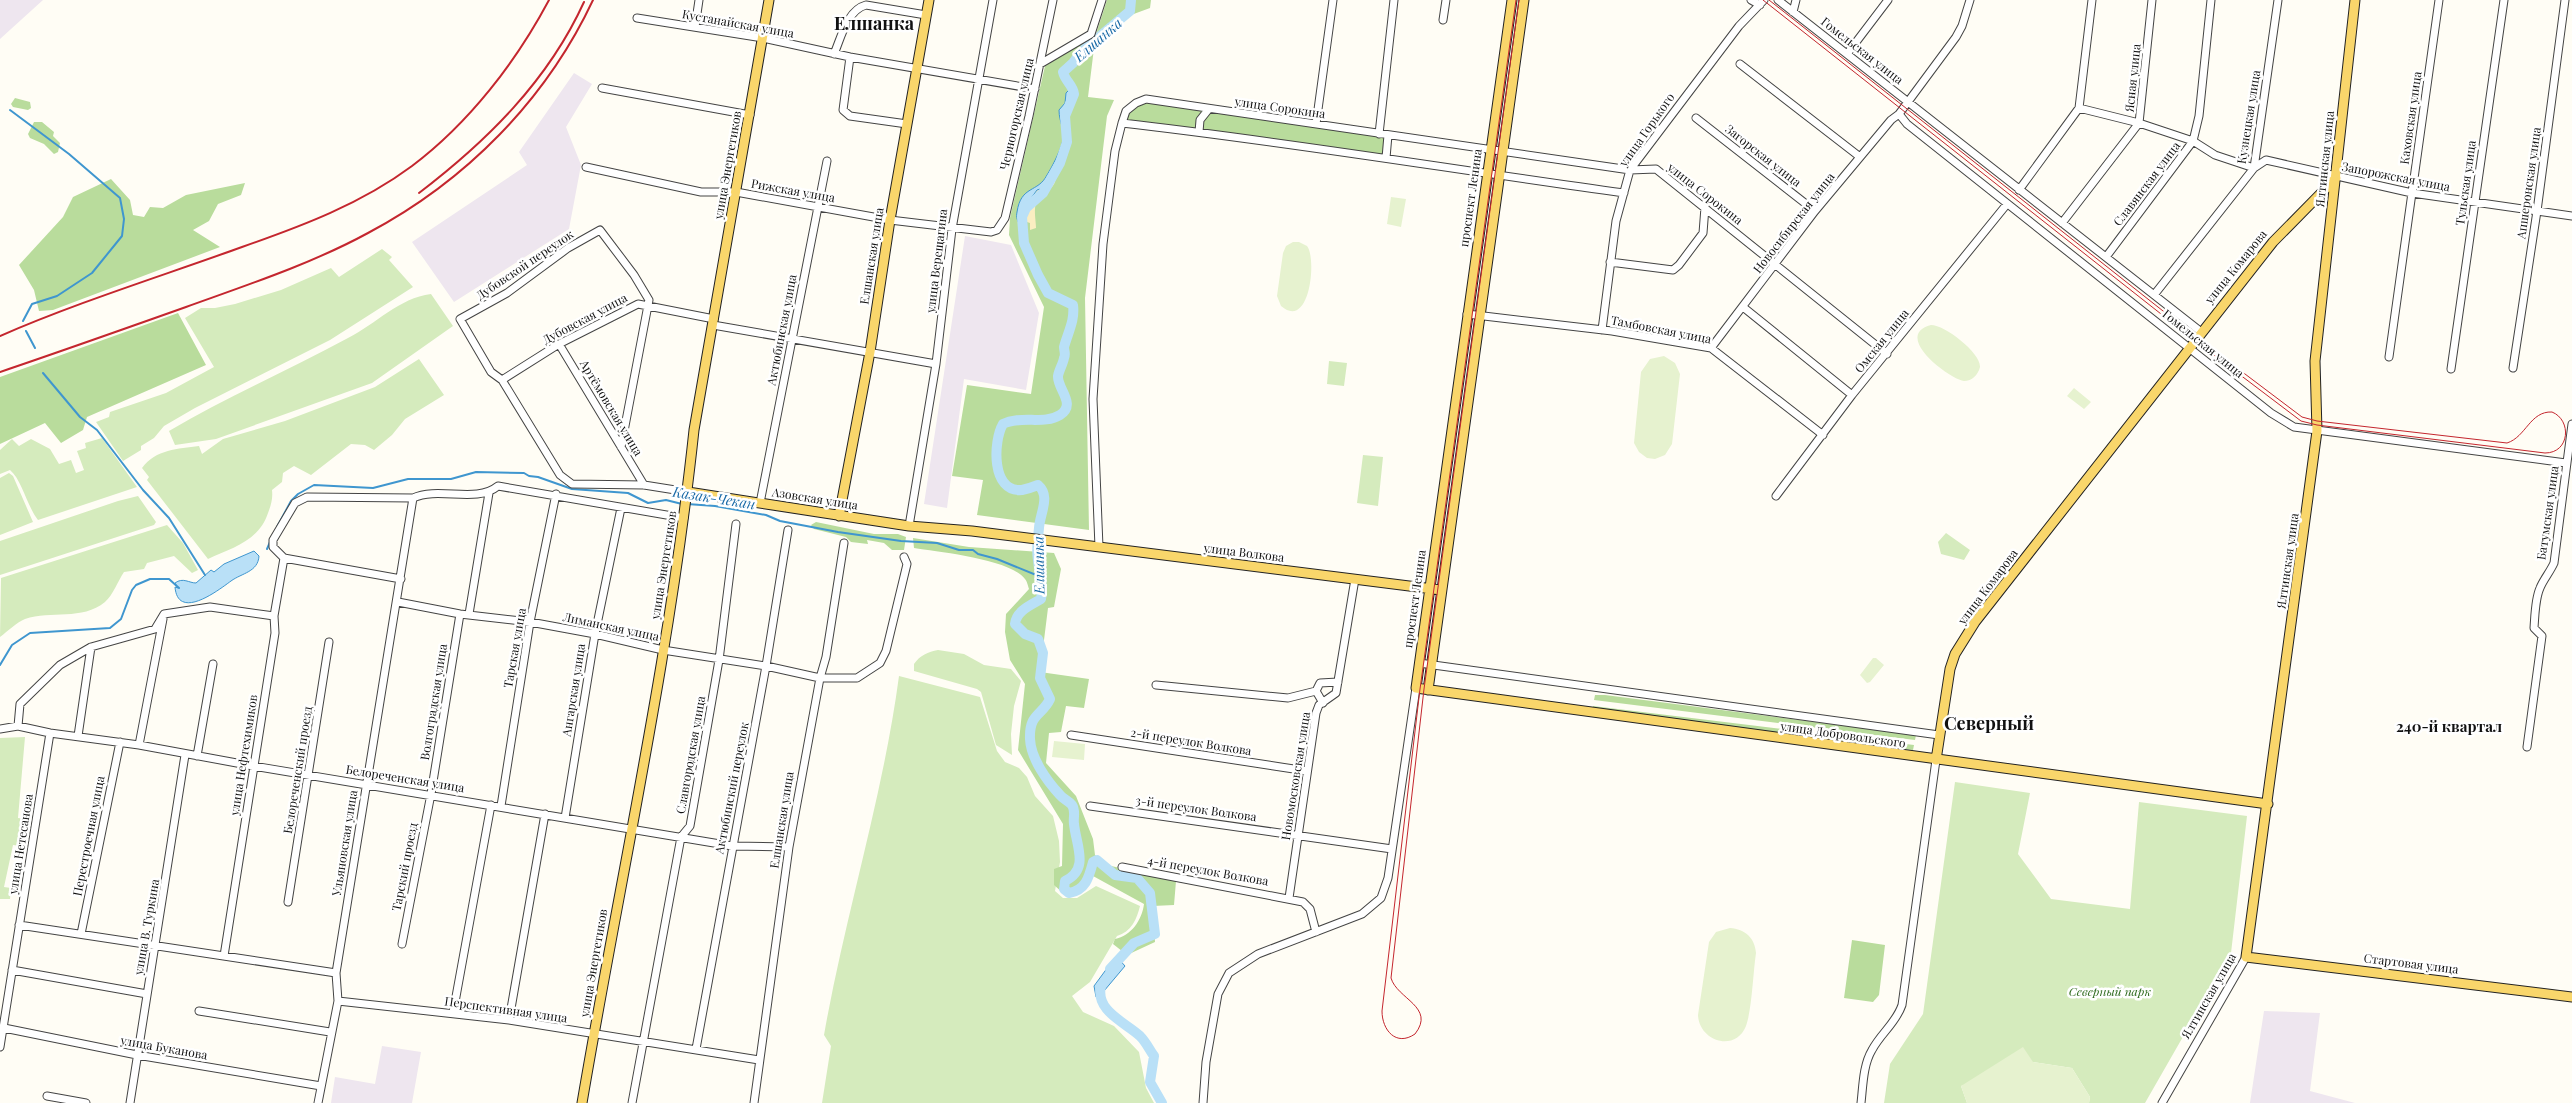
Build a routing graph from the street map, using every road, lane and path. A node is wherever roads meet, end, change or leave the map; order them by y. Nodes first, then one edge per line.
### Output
1 (699, 0) edge
2 (769, 0) edge
3 (929, 0) edge
4 (993, 0) edge
5 (1053, 0) edge
6 (1102, 0) edge
7 (1333, 0) edge
8 (1394, 0) edge
9 (1446, 0) edge
10 (1512, 0) edge
11 (1524, 0) edge
12 (1751, 0) edge
13 (1778, 0) edge
14 (1796, 0) edge
15 (1888, 0) edge
16 (1970, 0) edge
17 (2092, 0) edge
18 (2152, 0) edge
19 (2211, 0) edge
20 (2278, 0) edge
21 (2355, 0) edge
22 (2439, 0) edge
23 (2504, 0) edge
24 (2565, 0) edge
25 (1762, 2) edge
26 (1793, 12) junction
27 (926, 15) junction
28 (637, 18) dead end
29 (1443, 20) dead end
30 (695, 27) junction
31 (1508, 29) junction
32 (1519, 31) junction
33 (763, 38) junction
34 (834, 54) junction
35 (1847, 54) junction
36 (850, 57) junction
37 (1040, 64) junction
38 (1740, 64) dead end
39 (916, 69) junction
40 (978, 80) junction
41 (602, 88) dead end
42 (1035, 89) junction
43 (1908, 101) junction
44 (2079, 108) junction
45 (1208, 110) junction
46 (1899, 114) junction
47 (750, 115) junction
48 (1696, 118) dead end
49 (1122, 123) junction
50 (2139, 123) junction
51 (907, 124) junction
52 (1316, 124) junction
53 (1199, 132) junction
54 (1379, 134) junction
55 (1388, 135) junction
56 (2193, 141) junction
57 (1490, 150) junction
58 (1501, 151) junction
59 (1860, 157) junction
60 (1386, 158) junction
61 (827, 161) dead end
62 (586, 167) dead end
63 (2254, 168) junction
64 (1630, 170) junction
65 (1486, 174) junction
66 (1498, 176) junction
67 (2336, 177) junction
68 (2020, 190) junction
69 (736, 192) junction
70 (1624, 193) junction
71 (2412, 193) junction
72 (2475, 202) junction
73 (2008, 204) junction
74 (817, 207) junction
75 (1705, 207) junction
76 (1815, 211) junction
77 (2537, 211) junction
78 (2572, 216) edge
79 (890, 220) junction
80 (2062, 224) junction
81 (952, 229) junction
82 (997, 230) joint
83 (2106, 257) junction
84 (1474, 261) junction
85 (1610, 262) junction
86 (1486, 264) junction
87 (1776, 265) junction
88 (2154, 295) junction
89 (650, 307) junction
90 (1743, 307) junction
91 (1467, 314) junction
92 (1480, 316) junction
93 (460, 319) joint
94 (714, 322) junction
95 (1602, 330) junction
96 (2200, 331) junction
97 (792, 340) junction
98 (559, 344) junction
99 (2189, 346) junction
100 (1711, 348) junction
101 (870, 352) junction
102 (1462, 352) junction
103 (1474, 354) junction
104 (1887, 354) junction
105 (2390, 357) dead end
106 (936, 364) junction
107 (2513, 368) dead end
108 (2451, 369) dead end
109 (502, 380) junction
110 (1852, 395) junction
111 (2572, 424) edge
112 (2317, 431) junction
113 (1823, 435) junction
114 (621, 447) junction
115 (2570, 448) edge
116 (1447, 460) junction
117 (1459, 462) junction
118 (2566, 463) junction
119 (644, 485) junction
120 (489, 493) junction
121 (556, 494) junction
122 (687, 495) junction
123 (1776, 496) dead end
124 (413, 498) junction
125 (760, 503) junction
126 (620, 508) junction
127 (684, 515) junction
128 (839, 516) junction
129 (1439, 523) junction
130 (736, 524) dead end
131 (1450, 525) junction
132 (909, 526) junction
133 (788, 530) dead end
134 (1044, 540) joint
135 (844, 542) dead end
136 (1099, 547) junction
137 (904, 557) dead end
138 (284, 558) junction
139 (401, 579) junction
140 (1355, 579) junction
141 (1429, 588) junction
142 (1441, 590) junction
143 (398, 602) junction
144 (164, 614) junction
145 (460, 614) junction
146 (469, 614) junction
147 (274, 616) junction
148 (530, 622) junction
149 (595, 634) junction
150 (329, 642) dead end
151 (91, 647) junction
152 (663, 650) junction
153 (719, 660) junction
154 (1419, 663) junction
155 (214, 664) dead end
156 (1431, 665) junction
157 (766, 666) junction
158 (820, 678) junction
159 (1338, 682) junction
160 (1156, 685) dead end
161 (1416, 688) junction
162 (1428, 690) junction
163 (1316, 691) junction
164 (1323, 703) junction
165 (18, 726) junction
166 (0, 729) edge
167 (50, 733) junction
168 (1939, 734) junction
169 (1072, 735) dead end
170 (78, 736) junction
171 (120, 742) junction
172 (139, 745) junction
173 (2527, 747) dead end
174 (185, 755) junction
175 (197, 756) junction
176 (1936, 760) junction
177 (254, 766) junction
178 (1307, 771) junction
179 (309, 774) junction
180 (366, 784) junction
181 (431, 794) junction
182 (2268, 804) junction
183 (491, 805) junction
184 (501, 806) junction
185 (1090, 806) dead end
186 (545, 814) junction
187 (565, 818) junction
188 (632, 829) junction
189 (1298, 835) junction
190 (681, 837) junction
191 (732, 846) junction
192 (789, 847) junction
193 (1392, 849) junction
194 (1122, 867) dead end
195 (1289, 898) junction
196 (288, 902) dead end
197 (19, 925) junction
198 (1316, 932) junction
199 (82, 934) junction
200 (402, 944) dead end
201 (157, 946) junction
202 (224, 956) junction
203 (2246, 958) junction
204 (12, 970) junction
205 (336, 973) junction
206 (146, 994) junction
207 (2572, 997) edge
208 (338, 1000) junction
209 (199, 1011) dead end
210 (453, 1013) junction
211 (509, 1020) junction
212 (4, 1028) junction
213 (330, 1032) junction
214 (594, 1034) junction
215 (643, 1041) junction
216 (0, 1047) edge
217 (696, 1049) junction
218 (137, 1055) junction
219 (759, 1060) junction
220 (321, 1086) junction
221 (47, 1096) dead end
222 (86, 1103) edge
223 (130, 1103) edge
224 (318, 1103) edge
225 (582, 1103) edge
226 (632, 1103) edge
227 (754, 1103) edge
228 (1203, 1103) edge
229 (1861, 1103) edge
230 (2162, 1103) edge

1 - 30 street
2 - 33 main road, улица Энергетиков
3 - 27 main road, Елшанская улица
4 - 40 street, улица Верещагина
5 - 37 street, Черногорская улица
6 - 37 street
7 - 52 street
8 - 54 street
9 - 29 street
10 - 31 main road, проспект Ленина
11 - 32 main road, проспект Ленина
12 - 25 street
13 - 26 street, Гомельская улица
14 - 26 street
15 - 35 street
16 - 43 street
17 - 44 street
18 - 50 street, Ясная улица
19 - 56 street, Славянская улица
20 - 63 street, Кузнецкая улица
21 - 67 main road, Ялтинская улица
22 - 71 street, Каховская улица
23 - 72 street, Тульская улица
24 - 77 street, Апшеронская улица
25 - 64 street, улица Горького
26 - 35 street, Гомельская улица
27 - 34 street
27 - 39 main road, Елшанская улица
28 - 30 street, Кустанайская улица
30 - 33 street, Кустанайская улица
31 - 32 street
31 - 57 main road, проспект Ленина
32 - 58 main road, проспект Ленина
33 - 34 street, Кустанайская улица
33 - 47 main road, улица Энергетиков
34 - 36 street, Кустанайская улица
35 - 43 street, Гомельская улица
36 - 39 street, Кустанайская улица
36 - 51 street
37 - 42 street, Черногорская улица
38 - 59 street
39 - 40 street, Кустанайская улица
39 - 51 main road, Елшанская улица
40 - 42 street, Кустанайская улица
40 - 81 street, улица Верещагина
41 - 47 street
42 - 82 street, Черногорская улица
43 - 46 street, Гомельская улица
43 - 68 street, Гомельская улица
44 - 50 street
44 - 68 street
45 - 49 street, улица Сорокина
45 - 52 street, улица Сорокина
45 - 53 street
46 - 59 street, Новосибирская улица
46 - 73 street, Гомельская улица
47 - 69 main road, улица Энергетиков
48 - 76 street, Загорская улица
49 - 53 street
49 - 136 street
50 - 56 street
50 - 80 street, Ясная улица
51 - 79 main road, Елшанская улица
52 - 54 street, улица Сорокина
53 - 60 street
54 - 55 street, улица Сорокина
55 - 57 street, улица Сорокина
55 - 60 street
56 - 63 street
56 - 83 street, Славянская улица
57 - 58 street, улица Сорокина
57 - 65 main road, проспект Ленина
58 - 64 street, улица Сорокина
58 - 66 main road, проспект Ленина
59 - 76 street, Новосибирская улица
60 - 65 street
61 - 74 street, Актюбинская улица
62 - 69 street, Рижская улица
63 - 67 street, Запорожская улица
63 - 88 street, Кузнецкая улица
64 - 70 street, улица Горького
64 - 75 street, улица Сорокина
65 - 66 street
65 - 84 main road, проспект Ленина
66 - 70 street
66 - 86 main road, проспект Ленина
67 - 71 street, Запорожская улица
67 - 96 main road, улица Комарова
67 - 112 main road, Ялтинская улица
68 - 80 street, Гомельская улица
69 - 74 street, Рижская улица
69 - 94 main road, улица Энергетиков
70 - 85 street, улица Горького
71 - 72 street, Запорожская улица
71 - 105 street, Каховская улица
72 - 77 street, Запорожская улица
72 - 108 street, Тульская улица
73 - 99 street, Гомельская улица
73 - 104 street, Омская улица
74 - 79 street, Рижская улица
74 - 97 street, Актюбинская улица
75 - 85 street
75 - 87 street, улица Сорокина
76 - 87 street, Новосибирская улица
77 - 78 street, Запорожская улица
77 - 107 street, Апшеронская улица
79 - 81 street, Рижская улица
79 - 101 main road, Елшанская улица
80 - 83 street, Гомельская улица
81 - 82 street, Рижская улица
81 - 106 street, улица Верещагина
83 - 88 street, Гомельская улица
84 - 86 street
84 - 91 main road, проспект Ленина
85 - 95 street, улица Горького
86 - 92 main road, проспект Ленина
87 - 90 street, Новосибирская улица
87 - 104 street, улица Сорокина
88 - 96 street, Гомельская улица
89 - 93 street, Дубовской переулок
89 - 94 street, Дубовская улица
89 - 98 street, Дубовская улица
89 - 114 street
90 - 100 street, Новосибирская улица
90 - 110 street
91 - 92 street, Тамбовская улица
91 - 102 main road, проспект Ленина
92 - 95 street, Тамбовская улица
92 - 103 main road, проспект Ленина
93 - 109 street, Азовская улица
94 - 97 street, Дубовская улица
94 - 122 main road, улица Энергетиков
95 - 100 street, Тамбовская улица
96 - 99 main road, улица Комарова
97 - 101 street, Дубовская улица
97 - 125 street, Актюбинская улица
98 - 109 street, Дубовская улица
98 - 114 street, Артёмовская улица
99 - 112 street, Гомельская улица
99 - 168 main road, улица Комарова
100 - 113 street, Тамбовская улица
101 - 106 street, Дубовская улица
101 - 128 main road, Елшанская улица
102 - 103 street
102 - 116 main road, проспект Ленина
103 - 117 main road, проспект Ленина
104 - 110 street, Омская улица
106 - 132 street, улица Верещагина
109 - 119 street, Азовская улица
110 - 113 street, Омская улица
111 - 115 street, Батумская улица
112 - 118 street, Гомельская улица
112 - 182 main road, Ялтинская улица
113 - 123 street, Омская улица
114 - 119 street, Артёмовская улица
115 - 118 street, Батумская улица
116 - 117 street
116 - 129 main road, проспект Ленина
117 - 131 main road, проспект Ленина
118 - 173 street, Батумская улица
119 - 122 street, Азовская улица
120 - 121 street
120 - 124 street
120 - 146 street
121 - 126 street
121 - 148 street, Тарская улица
122 - 125 main road, Азовская улица
122 - 127 main road, улица Энергетиков
124 - 138 street
124 - 139 street, Ульяновская улица
125 - 128 main road, Азовская улица
126 - 127 street
126 - 149 street, Ангарская улица
127 - 152 main road, улица Энергетиков
128 - 132 main road, Азовская улица
129 - 131 street
129 - 141 main road, проспект Ленина
130 - 153 street, Славгородская улица
131 - 142 main road, проспект Ленина
132 - 134 main road, Азовская улица
133 - 157 street, Актюбинский переулок
134 - 136 main road, улица Волкова
135 - 158 street, Елшанская улица
136 - 140 main road, улица Волкова
137 - 158 street, Лиманская улица
138 - 139 street
138 - 147 street, улица Нефтехимиков
139 - 143 street, Ульяновская улица
140 - 141 main road, улица Волкова
140 - 159 street, Новомосковская улица
141 - 142 main road, улица Волкова
141 - 154 main road, проспект Ленина
142 - 156 main road, проспект Ленина
143 - 145 street, Лиманская улица
143 - 180 street, Ульяновская улица
144 - 147 street
144 - 151 street
144 - 172 street
145 - 146 street, Лиманская улица
145 - 181 street, Волгоградская улица
146 - 148 street, Лиманская улица
147 - 177 street, улица Нефтехимиков
148 - 149 street, Лиманская улица
148 - 184 street, Тарская улица
149 - 152 street, Лиманская улица
149 - 187 street, Ангарская улица
150 - 179 street, Белореченский проезд
151 - 165 street
151 - 170 street
152 - 153 street, Лиманская улица
152 - 188 main road, улица Энергетиков
153 - 157 street, Лиманская улица
153 - 190 street, Славгородская улица
154 - 156 street, улица Добровольского
154 - 161 main road, проспект Ленина
155 - 175 street
156 - 162 main road, проспект Ленина
156 - 168 street, улица Добровольского
157 - 158 street, Лиманская улица
157 - 191 street, Актюбинский переулок
158 - 192 street, Елшанская улица
159 - 163 street
159 - 164 street, Новомосковская улица
160 - 163 street
161 - 162 main road, улица Добровольского
161 - 193 street, проспект Ленина
162 - 176 main road, улица Добровольского
163 - 164 street
164 - 178 street, Новомосковская улица
165 - 166 street
165 - 167 street, Белореченская улица
167 - 170 street, Белореченская улица
167 - 197 street, улица Нетесанова
168 - 176 main road, улица Комарова
169 - 178 street, 2-й переулок Волкова
170 - 171 street, Белореченская улица
171 - 172 street, Белореченская улица
171 - 199 street, Перестроечная улица
172 - 174 street, Белореченская улица
174 - 175 street, Белореченская улица
174 - 201 street, улица В. Туркина
175 - 177 street, Белореченская улица
176 - 182 main road, улица Добровольского
176 - 229 street, улица Комарова
177 - 179 street, Белореченская улица
177 - 202 street, улица Нефтехимиков
178 - 189 street, Новомосковская улица
179 - 180 street, Белореченская улица
179 - 196 street, Белореченский проезд
180 - 181 street, Белореченская улица
180 - 205 street, Ульяновская улица
181 - 183 street, Белореченская улица
181 - 200 street, Тарский проезд
182 - 203 main road, Ялтинская улица
183 - 184 street, Белореченская улица
183 - 210 street
184 - 186 street, Белореченская улица
185 - 189 street, 3-й переулок Волкова
186 - 187 street, Белореченская улица
186 - 211 street
187 - 188 street, Белореченская улица
188 - 190 street, Белореченская улица
188 - 214 main road, улица Энергетиков
189 - 193 street, 3-й переулок Волкова
189 - 195 street, Новомосковская улица
190 - 191 street, Белореченская улица
190 - 215 street, Славгородская улица
191 - 192 street, Белореченская улица
191 - 217 street, Актюбинский переулок
192 - 219 street, Елшанская улица
193 - 198 street, проспект Ленина
194 - 195 street, 4-й переулок Волкова
195 - 198 street, 4-й переулок Волкова
197 - 199 street
197 - 204 street, улица Нетесанова
198 - 228 street, проспект Ленина
199 - 201 street
201 - 202 street
201 - 206 street, улица В. Туркина
202 - 205 street
203 - 207 main road, Стартовая улица
203 - 230 street, Ялтинская улица
204 - 206 street
204 - 212 street, улица Нетесанова
205 - 208 street, Ульяновская улица
206 - 218 street, улица В. Туркина
208 - 210 street, Перспективная улица
208 - 213 street, Ульяновская улица
209 - 213 street
210 - 211 street, Перспективная улица
211 - 214 street, Перспективная улица
212 - 216 street, улица Нетесанова
212 - 218 street, улица Буканова
213 - 220 street, Ульяновская улица
214 - 215 street, Перспективная улица
214 - 225 main road, улица Энергетиков
215 - 217 street, Перспективная улица
215 - 226 street, Славгородская улица
217 - 219 street, Перспективная улица
218 - 220 street, улица Буканова
218 - 223 street, улица В. Туркина
219 - 227 street, Елшанская улица
220 - 224 street, Ульяновская улица
221 - 222 street

